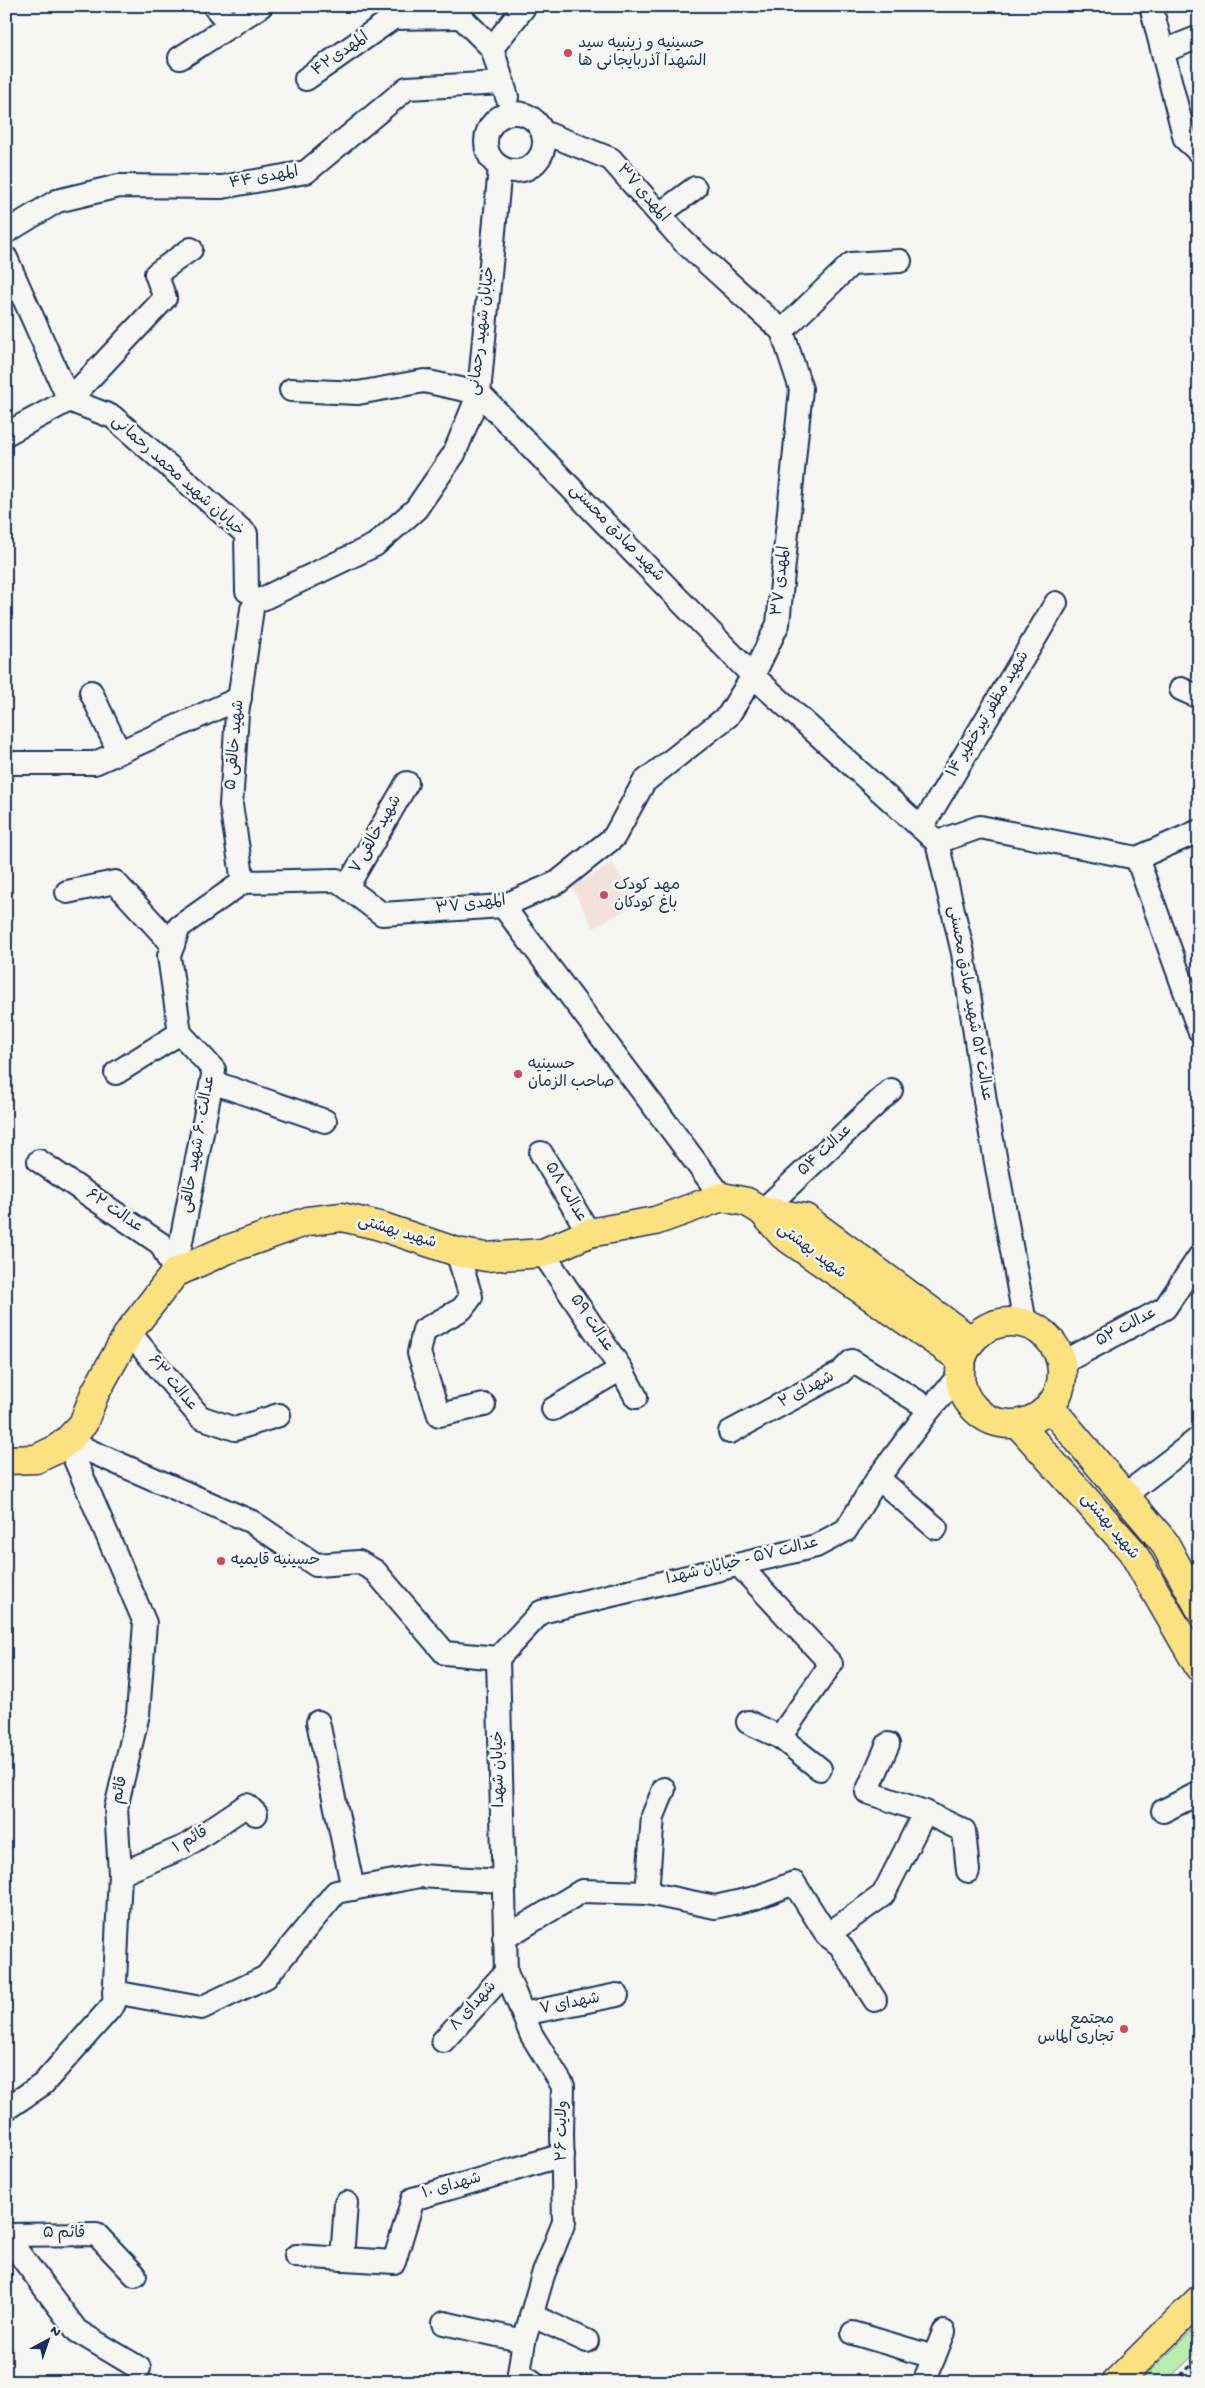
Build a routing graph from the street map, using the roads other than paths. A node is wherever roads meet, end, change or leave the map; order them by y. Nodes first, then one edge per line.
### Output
1 (214, 6) edge
2 (261, 6) edge
3 (524, 6) edge
4 (1152, 10) dead end
5 (455, 12) edge
6 (231, 26) junction
7 (1199, 37) edge
8 (492, 48) junction
9 (1164, 51) junction
10 (180, 58) dead end
11 (306, 79) dead end
12 (503, 83) junction
13 (512, 112) junction
14 (543, 132) junction
15 (1199, 152) edge
16 (500, 167) junction
17 (695, 188) dead end
18 (660, 214) junction
19 (9, 225) edge
20 (191, 249) dead end
21 (6, 258) edge
22 (900, 262) dead end
23 (782, 331) junction
24 (291, 390) dead end
25 (478, 393) junction
26 (69, 400) junction
27 (6, 434) edge
28 (254, 600) junction
29 (1056, 603) dead end
30 (753, 676) junction
31 (91, 692) dead end
32 (240, 698) junction
33 (118, 752) junction
34 (6, 763) edge
35 (407, 783) dead end
36 (1199, 831) edge
37 (929, 834) junction
38 (1137, 858) junction
39 (244, 882) junction
40 (347, 887) junction
41 (67, 892) dead end
42 (503, 906) junction
43 (173, 945) junction
44 (1199, 1030) edge
45 (180, 1033) junction
46 (116, 1073) dead end
47 (212, 1082) junction
48 (890, 1090) dead end
49 (324, 1121) dead end
50 (541, 1153) dead end
51 (39, 1161) dead end
52 (722, 1197) junction
53 (762, 1211) junction
54 (589, 1233) junction
55 (457, 1252) junction
56 (543, 1253) junction
57 (1199, 1257) edge
58 (175, 1273) junction
59 (1025, 1323) junction
60 (129, 1332) junction
61 (964, 1358) junction
62 (1062, 1363) junction
63 (622, 1369) junction
64 (636, 1397) dead end
65 (484, 1405) dead end
66 (1050, 1407) junction
67 (553, 1409) dead end
68 (930, 1409) junction
69 (279, 1415) dead end
70 (1018, 1424) junction
71 (730, 1432) dead end
72 (1199, 1438) edge
73 (67, 1441) junction
74 (6, 1460) edge
75 (878, 1478) junction
76 (1124, 1495) junction
77 (936, 1528) dead end
78 (739, 1565) junction
79 (1199, 1606) edge
80 (498, 1658) junction
81 (1199, 1667) edge
82 (318, 1722) dead end
83 (748, 1722) dead end
84 (780, 1737) junction
85 (888, 1744) dead end
86 (820, 1769) dead end
87 (664, 1790) dead end
88 (1199, 1793) edge
89 (1163, 1811) dead end
90 (925, 1812) junction
91 (256, 1814) dead end
92 (968, 1871) dead end
93 (120, 1874) junction
94 (502, 1881) junction
95 (353, 1889) junction
96 (646, 1893) junction
97 (826, 1935) junction
98 (504, 1938) junction
99 (506, 1972) junction
100 (114, 1992) junction
101 (617, 1995) dead end
102 (875, 2000) dead end
103 (523, 2014) junction
104 (443, 2041) dead end
105 (6, 2109) edge
106 (563, 2155) junction
107 (346, 2203) dead end
108 (6, 2236) edge
109 (296, 2256) dead end
110 (342, 2259) junction
111 (135, 2275) dead end
112 (1199, 2300) edge
113 (531, 2315) junction
114 (444, 2323) dead end
115 (944, 2332) dead end
116 (853, 2333) dead end
117 (524, 2341) junction
118 (587, 2341) dead end
119 (934, 2357) junction
120 (139, 2368) dead end
121 (518, 2379) edge
122 (924, 2382) edge
123 (1116, 2382) edge

1 - 6 street
2 - 6 street
3 - 8 street
4 - 9 street
5 - 8 street
5 - 11 street, المهدی۴۲
6 - 10 street
7 - 9 street
8 - 12 street
9 - 15 street
12 - 13 street
12 - 19 street, المهدی ۴۴
13 - 14 street
13 - 16 street
14 - 16 street
14 - 18 street, المهدی ۳۷
16 - 25 street, خیابان شهید رحمانی
17 - 18 street
18 - 23 street, المهدی ۳۷
20 - 26 street
21 - 26 street
22 - 23 street
23 - 30 street, المهدی ۳۷
24 - 25 street
25 - 28 street, خیابان شهید رحمانی
25 - 30 street, شهید صادق محسنی
26 - 27 street
26 - 28 street, خیابان شهید محمد رحمانی
28 - 32 street, شهید خالقی ۵
29 - 37 street, شهید مظفر تیرخطیر ۱۴
30 - 37 street
30 - 42 street, المهدی ۳۷
31 - 33 street
32 - 33 street
32 - 39 street, شهید خالقی ۵
33 - 34 street
35 - 40 street, شهیدخالقی ۷
36 - 38 street
37 - 38 street
37 - 59 street, عدالت ۵۲ شهید صادق محسنی
38 - 44 street
39 - 40 street
39 - 43 street
40 - 42 street, المهدی ۳۷
41 - 43 street
42 - 52 street
43 - 45 street
45 - 46 street
45 - 47 street, عدالت ۶۰ شهید خالقی
47 - 49 street
47 - 58 street, عدالت ۶۰ شهید خالقی
48 - 53 street, عدالت ۵۴
50 - 54 street, عدالت ۵۸
51 - 58 street, عدالت ۶۲
52 - 53 main road, شهید بهشتی
52 - 54 main road, شهید بهشتی
53 - 61 main road, شهید بهشتی
54 - 56 main road, شهید بهشتی
55 - 56 main road, شهید بهشتی
55 - 58 main road, شهید بهشتی
55 - 65 street
56 - 63 street, عدالت ۵۹
57 - 62 street, عدالت ۵۲
58 - 60 main road, شهید بهشتی
59 - 61 main road
59 - 62 main road
60 - 69 street, عدالت ۶۳
60 - 73 main road, شهید بهشتی
61 - 68 street, عدالت ۵۷ - خیابان شهدا
61 - 70 main road
62 - 66 main road
63 - 64 street, عدالت ۵۹
63 - 67 street
66 - 70 main road
66 - 76 main road, شهید بهشتی
68 - 71 street, شهدای ۲
68 - 75 street, عدالت ۵۷ - خیابان شهدا
70 - 81 main road, شهید بهشتی
72 - 76 street
73 - 74 main road, شهید بهشتی
73 - 80 street
73 - 93 street, قائم
75 - 77 street
75 - 78 street, عدالت ۵۷ - خیابان شهدا
76 - 79 main road, شهید بهشتی
78 - 80 street, عدالت ۵۷ - خیابان شهدا
78 - 84 street
80 - 94 street, خیابان شهدا
82 - 95 street
83 - 84 street
84 - 86 street
85 - 90 street
87 - 96 street
88 - 89 street
90 - 92 street
90 - 97 street
91 - 93 street, قائم ۱
93 - 100 street, قائم
94 - 95 street
94 - 98 street, ولایت ۲۶
95 - 100 street
96 - 97 street
96 - 98 street
97 - 102 street
98 - 99 street, ولایت ۲۶
99 - 103 street, ولایت ۲۶
99 - 104 street, شهدای ۸
100 - 105 street, قائم
101 - 103 street, شهدای ۷
103 - 106 street, ولایت ۲۶
106 - 110 street, شهدای ۱۰
106 - 113 street, ولایت ۲۶
107 - 110 street
108 - 111 street, قائم ۵
108 - 120 street
109 - 110 street, شهدای ۱۰
112 - 123 main road
113 - 117 street, ولایت ۲۶
113 - 118 street
114 - 117 street
115 - 119 street
116 - 119 street
117 - 121 street, ولایت ۲۶
119 - 122 street

